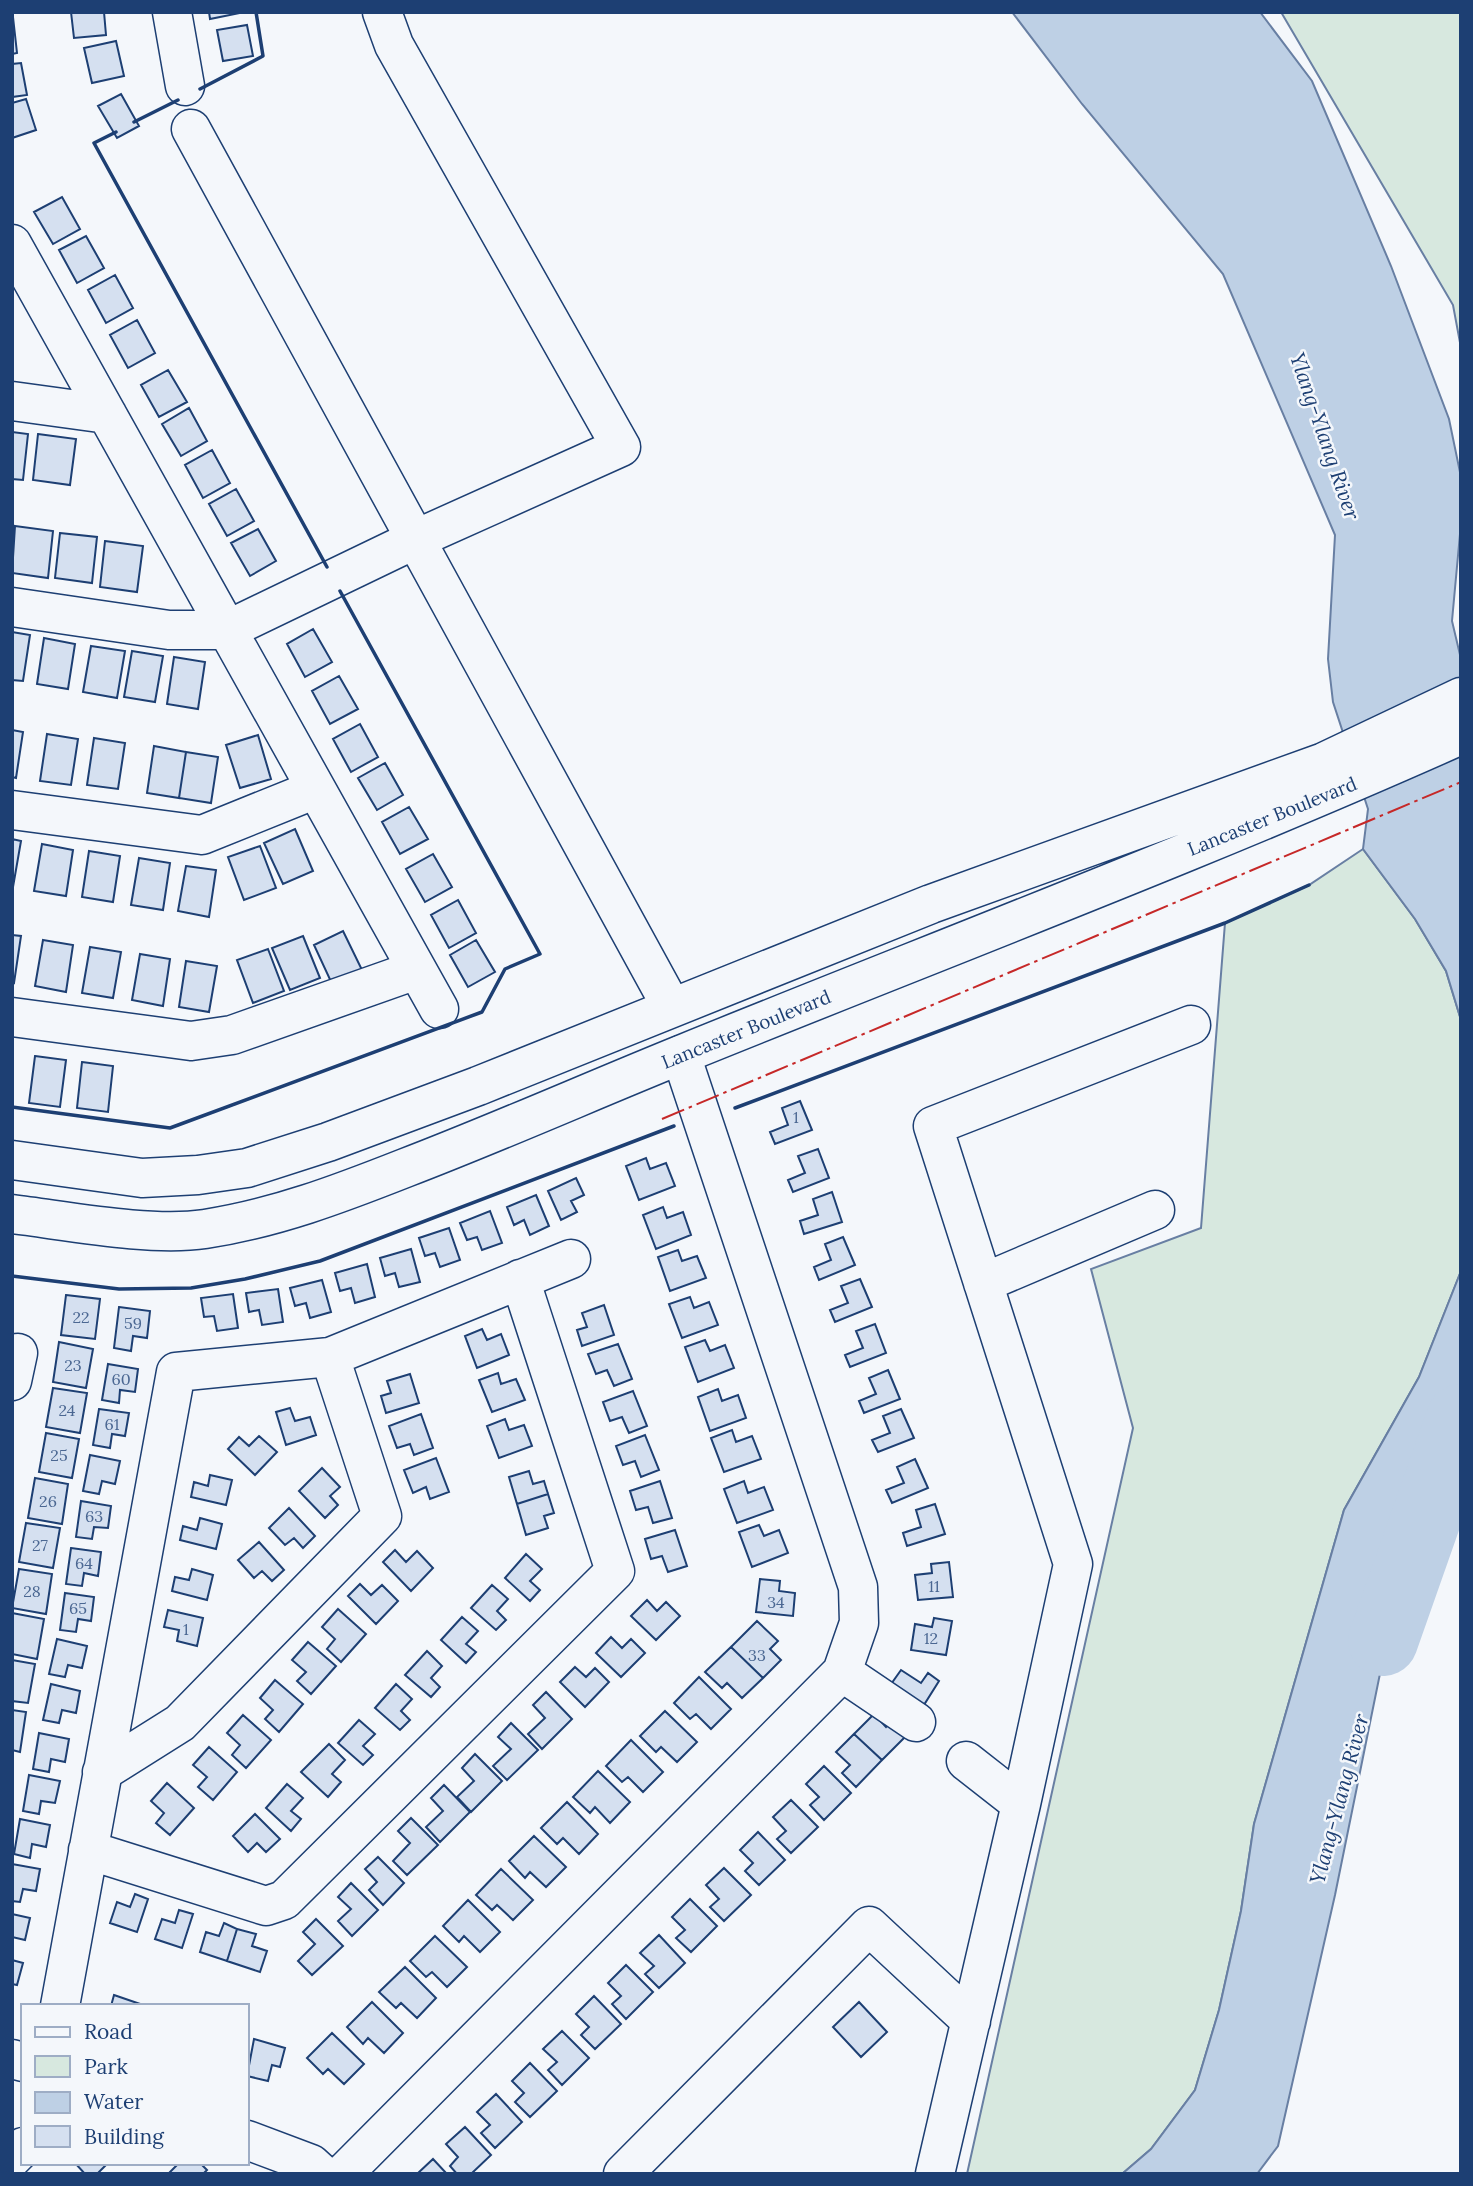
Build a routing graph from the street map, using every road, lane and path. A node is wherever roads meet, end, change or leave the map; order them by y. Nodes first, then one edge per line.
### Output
1 (172, 12) edge
2 (382, 12) edge
3 (185, 86) dead end
4 (191, 129) dead end
5 (12, 244) edge
6 (12, 401) edge
7 (107, 414) junction
8 (416, 539) junction
9 (12, 607) edge
10 (227, 630) junction
11 (1461, 697) edge
12 (1461, 735) edge
13 (1325, 779) junction
14 (316, 789) junction
15 (12, 810) edge
16 (766, 969) junction
17 (416, 970) junction
18 (671, 1006) junction
19 (439, 1009) dead end
20 (786, 1013) junction
21 (12, 1017) edge
22 (1191, 1025) dead end
23 (681, 1055) junction
24 (12, 1160) edge
25 (1155, 1210) dead end
26 (12, 1214) edge
27 (571, 1259) dead end
28 (520, 1279) junction
29 (983, 1283) junction
30 (330, 1357) junction
31 (842, 1672) junction
32 (916, 1722) dead end
33 (966, 1761) dead end
34 (103, 1772) junction
35 (1021, 1804) junction
36 (88, 1850) junction
37 (60, 2004) edge
38 (971, 2021) junction
39 (248, 2140) edge
40 (321, 2174) edge
41 (343, 2174) edge
42 (623, 2174) edge
43 (935, 2174) edge

1 - 3 street
2 - 8 street
4 - 8 street
5 - 7 street
6 - 7 street
7 - 10 street
8 - 10 street
8 - 18 street
9 - 10 street
10 - 14 street
11 - 13 street, Lancaster Boulevard
12 - 13 street, Lancaster Boulevard
13 - 16 street, Lancaster Boulevard
13 - 20 street, Lancaster Boulevard
14 - 15 street
14 - 17 street
16 - 18 street, Lancaster Boulevard
16 - 20 street
17 - 19 street
17 - 21 street
18 - 24 street, Lancaster Boulevard
20 - 23 street, Lancaster Boulevard
22 - 29 street
23 - 26 street, Lancaster Boulevard
23 - 31 street
25 - 29 street
27 - 28 street
28 - 30 street
28 - 36 street
29 - 35 street
30 - 34 street
30 - 34 street
31 - 32 street
31 - 41 street
33 - 35 street
34 - 36 street
35 - 38 street
36 - 37 street
38 - 42 street
38 - 43 street
39 - 40 street

